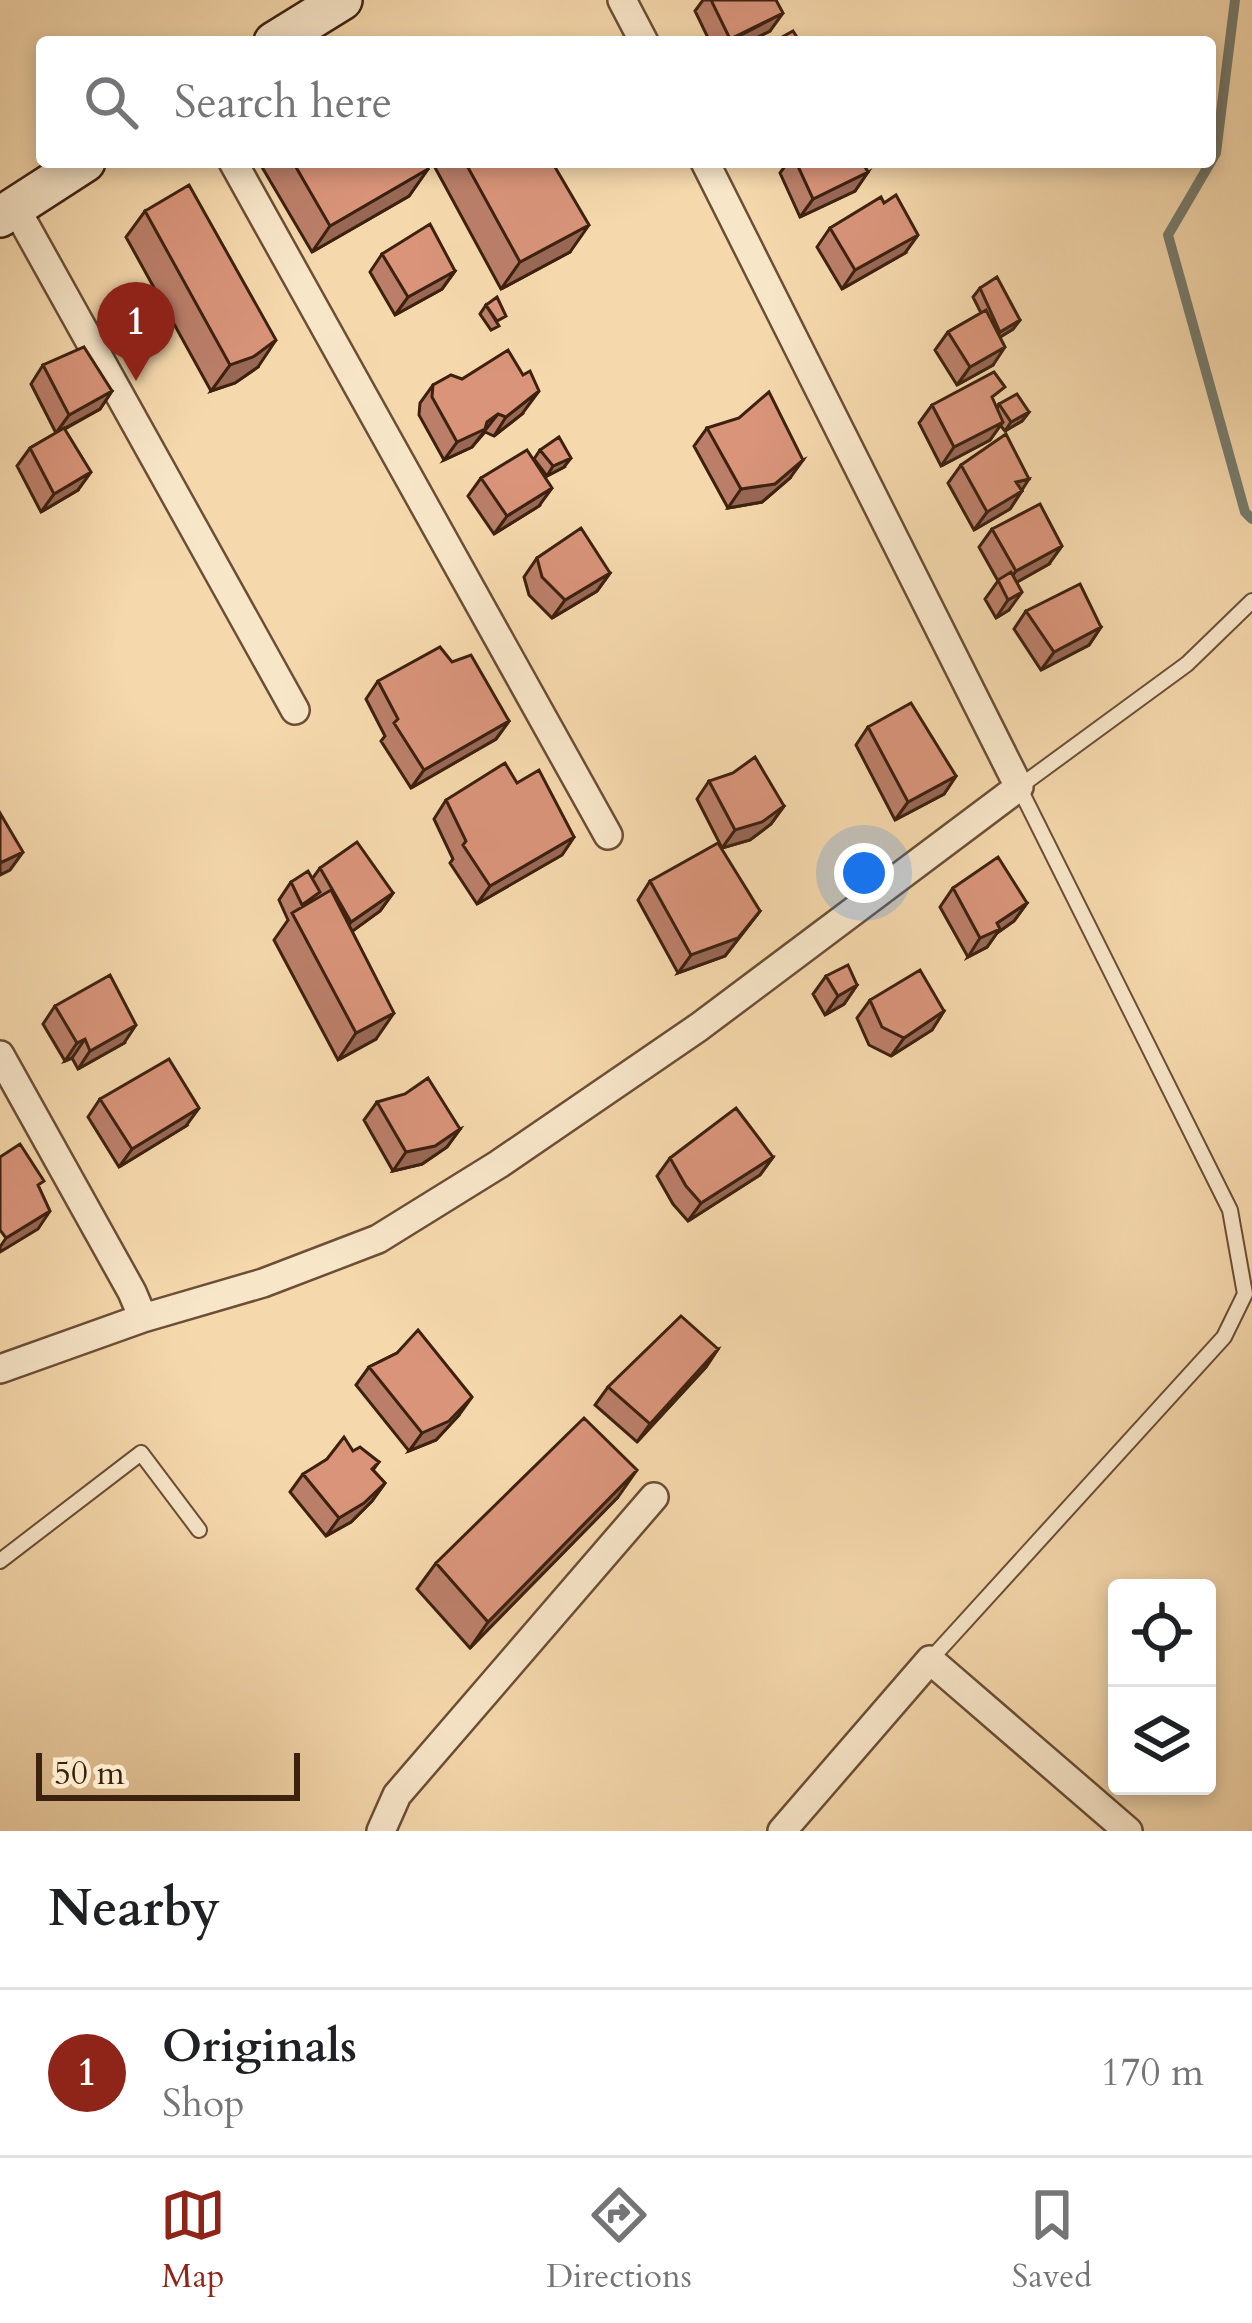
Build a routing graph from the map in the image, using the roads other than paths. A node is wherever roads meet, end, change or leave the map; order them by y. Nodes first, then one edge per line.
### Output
1 (341, 0) edge
2 (622, 0) edge
3 (284, 36) edge
4 (641, 36) edge
5 (76, 168) edge
6 (236, 168) edge
7 (707, 168) edge
8 (8, 212) edge
9 (1252, 601) edge
10 (295, 710) dead end
11 (1019, 787) junction
12 (608, 835) dead end
13 (0, 1054) edge
14 (142, 1318) junction
15 (0, 1369) edge
16 (654, 1498) dead end
17 (200, 1530) dead end
18 (0, 1561) edge
19 (930, 1660) junction
20 (381, 1831) edge
21 (782, 1831) edge
22 (1128, 1831) edge

1 - 3 main road
2 - 4 street
5 - 8 main road
6 - 12 street
7 - 11 street
8 - 10 street
9 - 11 lane
11 - 14 street
11 - 19 lane
13 - 14 street
14 - 15 street
16 - 20 street
17 - 18 lane
19 - 21 street
19 - 22 street

